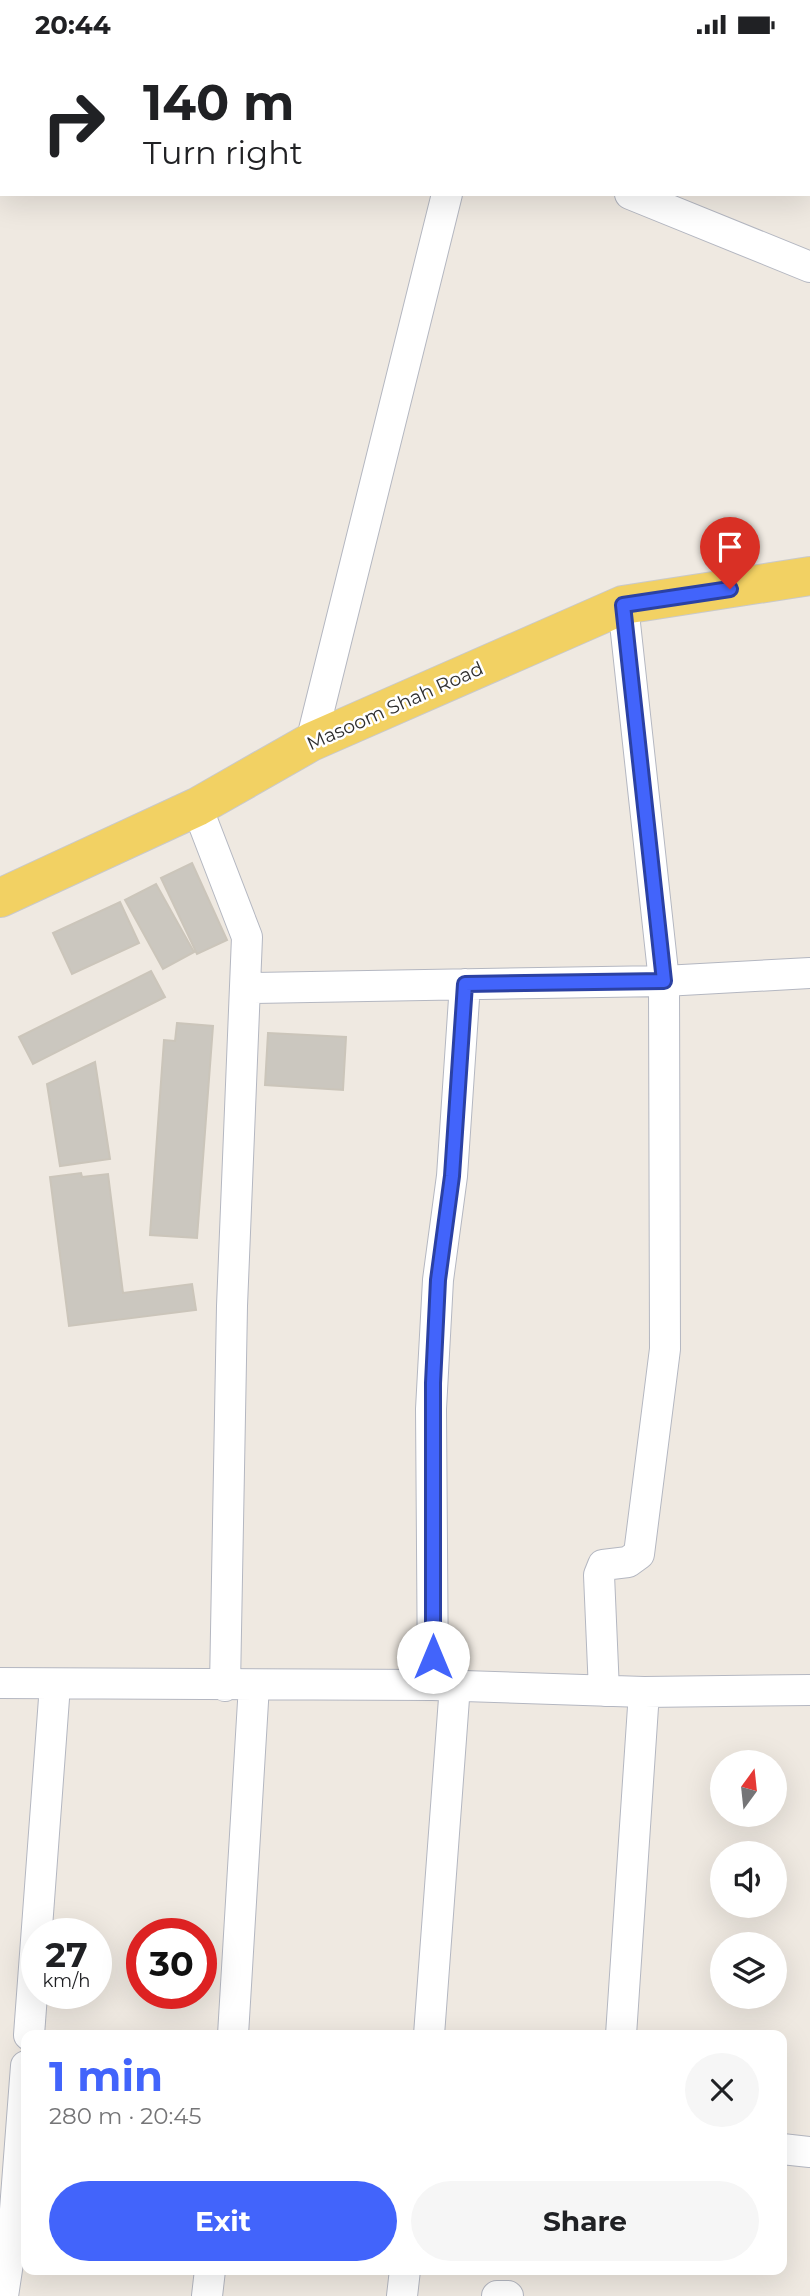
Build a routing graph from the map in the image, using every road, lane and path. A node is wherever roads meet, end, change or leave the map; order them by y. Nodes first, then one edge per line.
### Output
1 (447, 196) edge
2 (635, 196) edge
3 (810, 267) edge
4 (810, 576) edge
5 (623, 605) junction
6 (311, 742) junction
7 (197, 807) junction
8 (0, 898) edge
9 (810, 973) edge
10 (664, 981) junction
11 (465, 984) junction
12 (247, 988) junction
13 (0, 1683) edge
14 (55, 1685) junction
15 (254, 1685) junction
16 (444, 1685) junction
17 (225, 1686) junction
18 (810, 1690) edge
19 (604, 1691) junction
20 (644, 1692) junction
21 (29, 2030) edge
22 (233, 2030) edge
23 (429, 2030) edge
24 (621, 2030) edge
25 (21, 2137) edge
26 (787, 2149) edge
27 (810, 2151) edge
28 (209, 2275) edge
29 (404, 2275) edge
30 (3, 2296) edge
31 (207, 2296) edge
32 (402, 2296) edge
33 (497, 2296) edge
34 (509, 2296) edge

1 - 6 street
2 - 3 street
4 - 5 main road, Masoom Shah Road
5 - 6 main road, Masoom Shah Road
5 - 10 street
6 - 7 main road, Masoom Shah Road
7 - 8 main road, Masoom Shah Road
7 - 12 street
9 - 10 street
10 - 11 street
10 - 19 street
11 - 12 street
11 - 16 street
12 - 17 street
13 - 14 street
14 - 17 street
14 - 21 street
15 - 16 street
15 - 17 street
15 - 22 street
16 - 19 street
16 - 23 street
18 - 20 street
19 - 20 street
20 - 24 street
25 - 30 street
26 - 27 street
28 - 31 street
29 - 32 street
33 - 34 street

